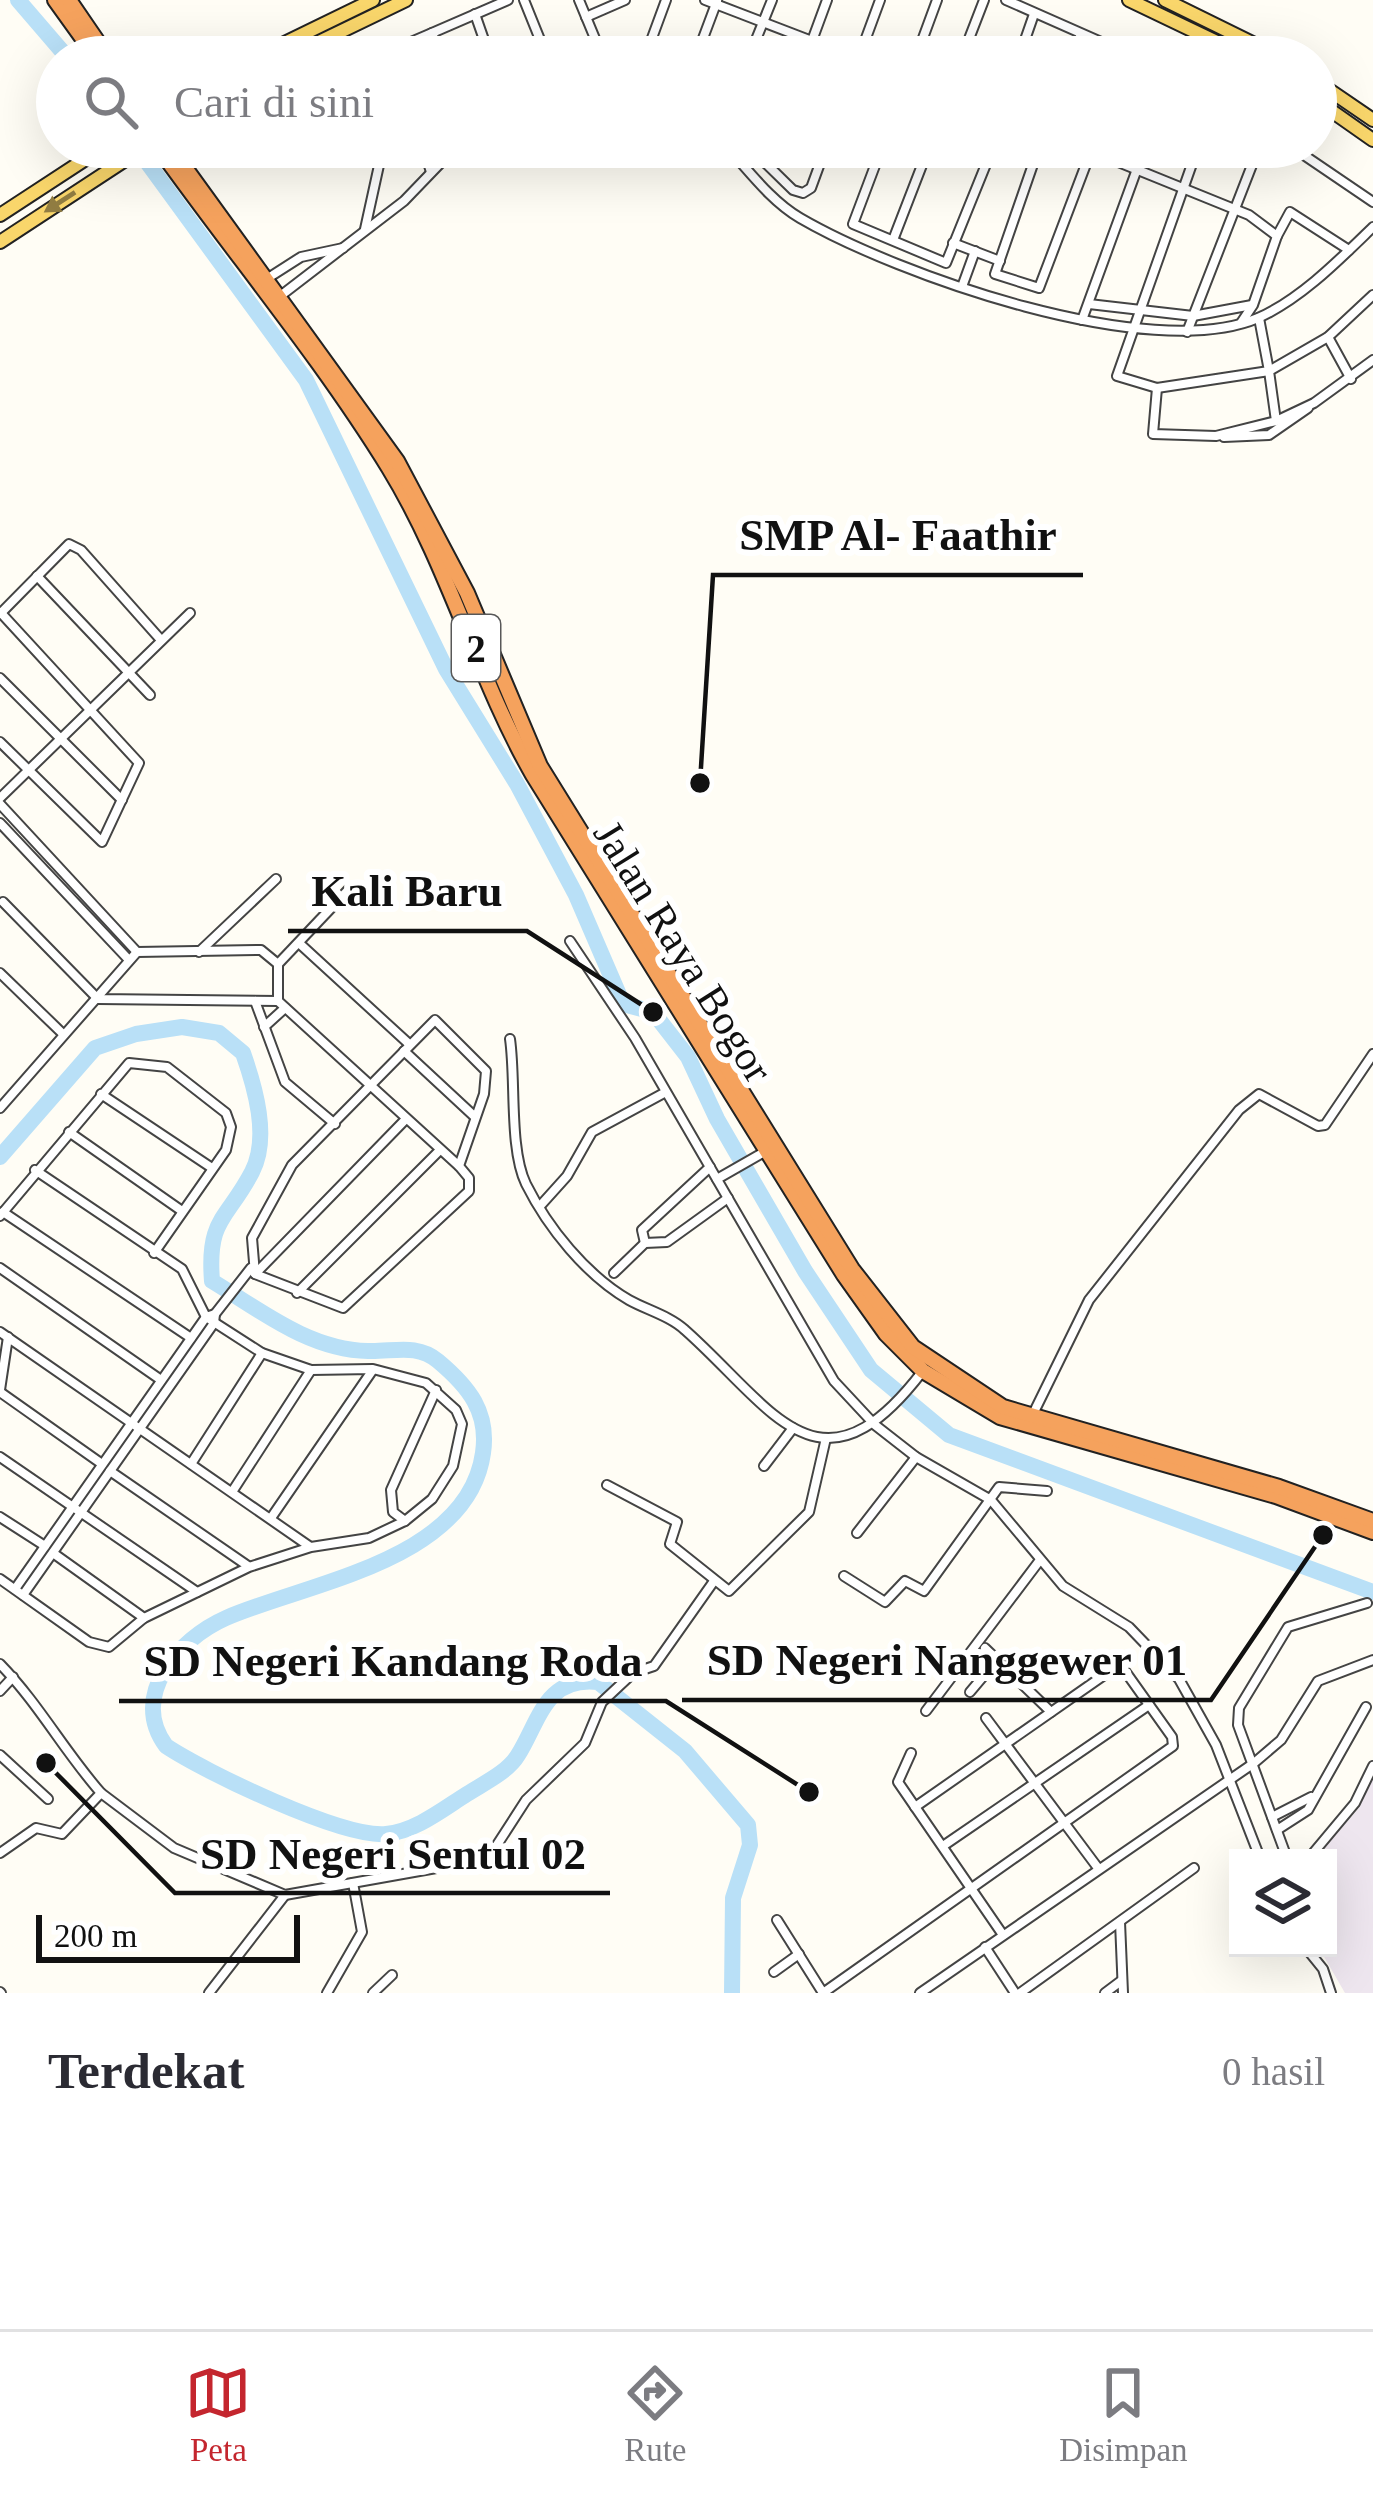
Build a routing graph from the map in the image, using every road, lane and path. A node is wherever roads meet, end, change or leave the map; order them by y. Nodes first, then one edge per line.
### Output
1 (55, 0) edge
2 (69, 0) edge
3 (373, 0) edge
4 (406, 0) edge
5 (508, 0) edge
6 (524, 0) edge
7 (579, 0) edge
8 (625, 0) edge
9 (666, 0) edge
10 (772, 0) edge
11 (827, 0) edge
12 (880, 0) edge
13 (937, 0) edge
14 (984, 0) edge
15 (1006, 0) edge
16 (1129, 0) edge
17 (1166, 0) edge
18 (713, 1) edge
19 (475, 14) junction
20 (1034, 14) junction
21 (586, 17) junction
22 (763, 22) junction
23 (432, 33) junction
24 (1081, 34) joint
25 (81, 36) edge
26 (94, 36) edge
27 (299, 36) edge
28 (331, 36) edge
29 (425, 36) edge
30 (433, 36) edge
31 (483, 36) edge
32 (539, 36) edge
33 (594, 36) edge
34 (653, 36) edge
35 (702, 36) edge
36 (757, 36) edge
37 (799, 36) edge
38 (814, 36) edge
39 (867, 36) edge
40 (924, 36) edge
41 (970, 36) edge
42 (1026, 36) edge
43 (1085, 36) edge
44 (1204, 36) edge
45 (1239, 36) edge
46 (1337, 93) edge
47 (1337, 115) edge
48 (1371, 115) edge
49 (1373, 140) edge
50 (72, 168) edge
51 (114, 168) edge
52 (174, 168) edge
53 (188, 168) edge
54 (377, 168) edge
55 (430, 168) edge
56 (436, 168) edge
57 (748, 168) edge
58 (770, 168) edge
59 (818, 168) edge
60 (874, 168) edge
61 (920, 168) edge
62 (984, 168) edge
63 (1031, 168) edge
64 (1085, 168) edge
65 (1133, 168) edge
66 (1190, 168) edge
67 (1250, 168) edge
68 (1323, 168) edge
69 (1137, 170) junction
70 (431, 173) junction
71 (1182, 187) junction
72 (1373, 202) edge
73 (1233, 209) junction
74 (0, 215) edge
75 (1373, 226) edge
76 (365, 231) junction
77 (1277, 236) junction
78 (893, 240) junction
79 (0, 242) edge
80 (953, 243) junction
81 (344, 247) junction
82 (1349, 250) junction
83 (975, 251) junction
84 (1000, 261) junction
85 (265, 280) junction
86 (963, 284) junction
87 (1373, 295) edge
88 (279, 297) junction
89 (1088, 304) junction
90 (1253, 305) junction
91 (1138, 313) junction
92 (1193, 316) junction
93 (1259, 318) junction
94 (1082, 320) junction
95 (1241, 322) junction
96 (1131, 330) junction
97 (1186, 332) junction
98 (301, 336) junction
99 (1328, 337) junction
100 (1373, 360) edge
101 (1269, 371) junction
102 (1351, 380) junction
103 (1157, 388) junction
104 (1314, 403) junction
105 (1276, 421) junction
106 (1216, 436) junction
107 (37, 576) junction
108 (190, 613) dead end
109 (0, 614) edge
110 (161, 640) junction
111 (127, 674) junction
112 (0, 678) edge
113 (151, 695) dead end
114 (90, 710) junction
115 (60, 739) junction
116 (0, 742) edge
117 (27, 769) junction
118 (122, 800) junction
119 (0, 801) edge
120 (0, 823) edge
121 (276, 879) dead end
122 (350, 888) dead end
123 (2, 901) edge
124 (0, 918) edge
125 (570, 941) dead end
126 (300, 944) junction
127 (137, 952) junction
128 (200, 952) junction
129 (128, 960) junction
130 (278, 964) junction
131 (0, 973) edge
132 (98, 999) junction
133 (255, 1001) junction
134 (282, 1005) junction
135 (264, 1027) junction
136 (63, 1034) junction
137 (510, 1039) dead end
138 (406, 1047) junction
139 (1373, 1054) edge
140 (370, 1089) junction
141 (664, 1093) junction
142 (101, 1094) junction
143 (0, 1108) edge
144 (474, 1116) junction
145 (405, 1120) junction
146 (335, 1124) junction
147 (69, 1132) junction
148 (440, 1150) junction
149 (768, 1151) junction
150 (459, 1166) junction
151 (710, 1167) junction
152 (212, 1168) junction
153 (35, 1170) junction
154 (717, 1179) junction
155 (728, 1198) junction
156 (540, 1206) junction
157 (182, 1211) junction
158 (1, 1214) edge
159 (645, 1243) junction
160 (154, 1253) junction
161 (0, 1268) edge
162 (250, 1273) junction
163 (614, 1274) dead end
164 (297, 1294) junction
165 (212, 1318) junction
166 (3, 1334) edge
167 (191, 1338) junction
168 (262, 1353) junction
169 (311, 1370) junction
170 (373, 1370) junction
171 (923, 1371) junction
172 (161, 1380) junction
173 (436, 1390) junction
174 (0, 1391) edge
175 (1031, 1423) junction
176 (875, 1425) junction
177 (135, 1426) junction
178 (793, 1429) junction
179 (826, 1438) junction
180 (0, 1457) edge
181 (916, 1457) junction
182 (191, 1464) junction
183 (764, 1466) dead end
184 (106, 1468) junction
185 (607, 1485) dead end
186 (1047, 1491) dead end
187 (232, 1492) junction
188 (991, 1500) junction
189 (77, 1510) junction
190 (0, 1516) edge
191 (271, 1518) junction
192 (405, 1521) junction
193 (1373, 1521) edge
194 (1373, 1532) edge
195 (857, 1533) dead end
196 (311, 1546) junction
197 (49, 1550) junction
198 (1040, 1560) junction
199 (249, 1567) junction
200 (844, 1576) dead end
201 (0, 1579) edge
202 (714, 1581) junction
203 (19, 1592) junction
204 (197, 1592) junction
205 (1367, 1603) dead end
206 (144, 1618) junction
207 (985, 1648) dead end
208 (997, 1660) junction
209 (1373, 1660) edge
210 (0, 1664) edge
211 (13, 1677) junction
212 (0, 1691) edge
213 (970, 1692) dead end
214 (1149, 1705) junction
215 (1366, 1707) dead end
216 (926, 1711) dead end
217 (1051, 1712) junction
218 (986, 1718) dead end
219 (1008, 1744) junction
220 (911, 1753) dead end
221 (0, 1755) edge
222 (1254, 1763) junction
223 (1373, 1766) edge
224 (1231, 1780) junction
225 (1034, 1783) junction
226 (101, 1793) junction
227 (1311, 1797) junction
228 (48, 1799) dead end
229 (915, 1807) junction
230 (1272, 1817) junction
231 (1064, 1822) junction
232 (1277, 1830) junction
233 (943, 1846) junction
234 (1257, 1849) edge
235 (1284, 1849) edge
236 (1317, 1849) edge
237 (0, 1852) edge
238 (1098, 1868) junction
239 (1194, 1868) dead end
240 (353, 1883) junction
241 (971, 1889) junction
242 (284, 1895) junction
243 (777, 1920) dead end
244 (1120, 1920) junction
245 (1004, 1935) junction
246 (985, 1947) junction
247 (799, 1954) junction
248 (1311, 1957) edge
249 (774, 1972) dead end
250 (392, 1975) dead end
251 (1121, 1981) junction
252 (209, 1993) edge
253 (326, 1993) edge
254 (373, 1993) edge
255 (823, 1993) edge
256 (920, 1993) edge
257 (1018, 1993) edge
258 (1106, 1993) edge
259 (1123, 1993) edge
260 (1331, 1993) edge

1 - 25 highway
2 - 26 highway
3 - 27 main road
4 - 28 main road
5 - 19 street
6 - 32 street
7 - 21 street
8 - 21 street
9 - 34 street
10 - 22 street
11 - 38 street
12 - 39 street
13 - 40 street
14 - 41 street
15 - 20 street
16 - 44 main road
17 - 45 main road
18 - 22 street
18 - 35 street
19 - 23 street
19 - 31 street
20 - 24 street
20 - 42 street
21 - 33 street
22 - 36 street
22 - 37 street
23 - 29 street
23 - 30 street
24 - 43 street
46 - 48 main road
47 - 49 main road
50 - 74 main road
51 -> 79 main road
52 - 98 highway, Jalan Raya Bogor / 2
53 - 85 highway, Jalan Raya Bogor / 2
54 - 76 street
55 - 70 street
56 - 70 street
57 - 86 street
58 - 59 street
60 - 78 street
61 - 78 street
62 - 80 street
63 - 84 street
64 - 84 street
65 - 69 street
66 - 71 street
67 - 73 street
68 - 72 street
69 - 71 street
69 - 89 street
70 - 76 street
71 - 73 street
71 - 91 street
73 - 77 street
73 - 92 street
75 - 82 street
76 - 81 street
77 - 82 street
77 - 90 street
78 - 80 street
80 - 83 street
81 - 85 street
81 - 88 street
82 - 93 street
83 - 84 street
83 - 86 street
85 - 88 highway, Jalan Raya Bogor / 2
86 - 94 street
87 - 99 street
88 - 98 highway, Jalan Raya Bogor / 2
89 - 91 street
89 - 94 street
90 - 92 street
90 - 95 street
91 - 92 street
91 - 96 street
92 - 97 street
93 - 95 street
93 - 101 street
94 - 96 street
95 - 97 street
96 - 97 street
96 - 103 street
98 - 149 highway, Jalan Raya Bogor / 2
98 - 175 highway, Jalan Raya Bogor / 2
99 - 101 street
99 - 102 street
100 - 102 street
101 - 103 street
101 - 105 street
102 - 104 street
103 - 106 street
104 - 105 street
104 - 106 street
105 - 106 street
107 - 109 street
107 - 110 street
107 - 111 street
108 - 110 street
109 - 114 street
110 - 111 street
111 - 113 street
111 - 114 street
112 - 115 street
114 - 115 street
114 - 118 street
115 - 117 street
115 - 118 street
116 - 117 street
117 - 118 street
117 - 119 street
119 - 127 street
120 - 129 street
121 - 128 street
122 - 126 street
123 - 124 street
123 - 132 street
125 - 141 street
126 - 130 street
126 - 138 street
127 - 128 street
127 - 129 street
128 - 130 street
129 - 132 street
130 - 134 street
131 - 136 street
132 - 133 street
132 - 136 street
133 - 134 street
133 - 135 street
134 - 135 street
134 - 140 street
135 - 146 street
136 - 143 street
137 - 156 street
138 - 140 street
138 - 144 street
138 - 144 street
139 - 175 street
140 - 145 street
140 - 146 street
141 - 151 street
141 - 156 street
142 - 147 street
142 - 152 street
142 - 152 street
144 - 150 street
145 - 148 street
145 - 162 street
146 - 162 street
147 - 153 street
147 - 157 street
148 - 150 street
148 - 164 street
149 - 154 street
149 - 171 highway, Jalan Raya Bogor / 2
150 - 164 street
151 - 154 street
151 - 159 street
152 - 157 street
153 - 158 street
153 - 160 street
154 - 155 street
155 - 159 street
155 - 176 street
156 - 178 street
157 - 160 street
158 - 167 street
159 - 163 street
160 - 165 street
161 - 172 street
162 - 164 street
162 - 165 street
165 - 167 street
165 - 168 street
165 - 177 street
166 - 174 street
166 - 177 street
167 - 172 street
168 - 169 street
168 - 182 street
169 - 170 street
169 - 187 street
170 - 173 street
170 - 191 street
171 - 175 highway, Jalan Raya Bogor / 2
171 - 176 street
172 - 177 street
173 - 192 street
173 - 192 street
174 - 184 street
175 - 193 highway, Jalan Raya Bogor / 2
175 - 194 highway, Jalan Raya Bogor / 2
176 - 179 street
176 - 181 street
177 - 182 street
177 - 184 street
178 - 179 street
178 - 183 street
179 - 202 street
180 - 189 street
181 - 188 street
181 - 195 street
182 - 187 street
184 - 189 street
184 - 199 street
185 - 202 street
186 - 188 street
187 - 191 street
188 - 198 street
188 - 200 street
189 - 197 street
189 - 204 street
190 - 197 street
191 - 196 street
192 - 196 street
196 - 199 street
197 - 203 street
197 - 206 street
198 - 216 street
198 - 224 street
199 - 204 street
201 - 203 street
202 - 240 street
203 - 206 street
204 - 206 street
205 - 222 street
207 - 208 street
208 - 213 street
208 - 217 street
209 - 222 street
210 - 211 street
211 - 212 street
211 - 226 street
214 - 217 street
214 - 225 street
214 - 231 street
215 - 227 street
217 - 219 street
218 - 219 street
219 - 225 street
219 - 229 street
220 - 229 street
221 - 228 street
222 - 224 street
222 - 230 street
223 - 236 street
224 - 234 street
224 - 238 street
225 - 231 street
225 - 233 street
226 - 237 street
226 - 242 street
227 - 230 street
227 - 232 street
229 - 233 street
230 - 232 street
231 - 238 street
231 - 241 street
232 - 235 street
233 - 241 street
238 - 245 street
239 - 244 street
240 - 242 street
240 - 253 street
241 - 245 street
241 - 255 street
242 - 252 street
243 - 247 street
244 - 251 street
244 - 257 street
245 - 246 street
246 - 256 street
246 - 257 street
247 - 249 street
247 - 255 street
248 - 260 street
250 - 254 street
251 - 258 street
251 - 259 street

